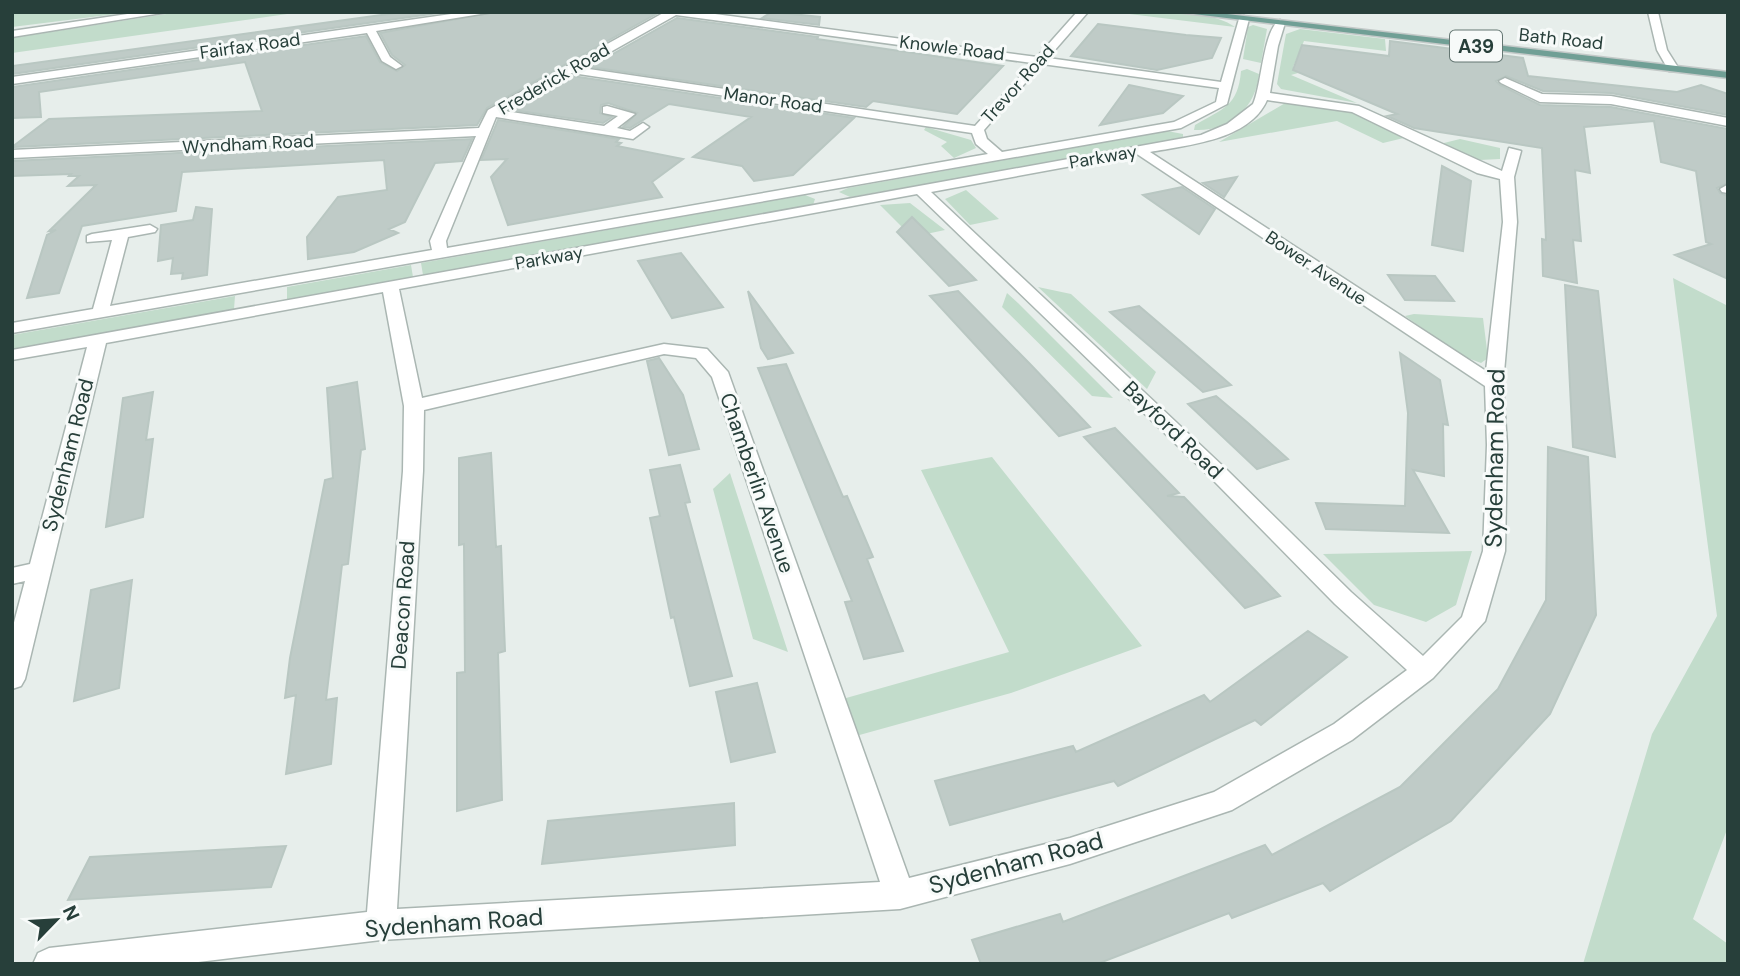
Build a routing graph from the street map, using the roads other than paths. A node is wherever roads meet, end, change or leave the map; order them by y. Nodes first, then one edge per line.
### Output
1 (163, 12) edge
2 (488, 12) edge
3 (675, 12) edge
4 (1083, 12) edge
5 (1182, 12) edge
6 (1653, 12) edge
7 (1244, 19) junction
8 (1280, 23) junction
9 (370, 29) junction
10 (12, 34) edge
11 (1039, 60) junction
12 (410, 64) dead end
13 (396, 66) junction
14 (1251, 66) junction
15 (1673, 68) junction
16 (379, 69) dead end
17 (569, 69) junction
18 (1728, 75) edge
19 (12, 80) edge
20 (1504, 81) dead end
21 (1228, 86) junction
22 (1266, 96) junction
23 (1541, 97) junction
24 (1555, 107) dead end
25 (607, 110) dead end
26 (492, 113) junction
27 (1728, 122) edge
28 (1177, 125) junction
29 (606, 130) junction
30 (978, 130) junction
31 (483, 132) junction
32 (634, 135) dead end
33 (1204, 138) junction
34 (1139, 150) junction
35 (1514, 151) dead end
36 (12, 154) edge
37 (1000, 157) junction
38 (1507, 177) junction
39 (823, 189) junction
40 (921, 190) junction
41 (837, 205) junction
42 (150, 229) dead end
43 (121, 234) junction
44 (92, 239) dead end
45 (440, 253) junction
46 (261, 285) junction
47 (390, 287) junction
48 (260, 310) junction
49 (100, 313) junction
50 (12, 328) edge
51 (97, 340) junction
52 (12, 355) edge
53 (1494, 384) junction
54 (414, 406) junction
55 (39, 570) junction
56 (12, 576) edge
57 (1424, 671) junction
58 (12, 679) edge
59 (900, 895) junction
60 (380, 925) junction
61 (49, 964) edge

1 - 10 street
2 - 9 street, Fairfax Road
3 - 11 street, Knowle Road
3 - 17 street, Frederick Road
4 - 11 street, Trevor Road
5 - 7 main road, Bath Road / A39
6 - 15 street
7 - 8 main road, Bath Road / A39
7 - 14 street, Parkway
8 - 14 street, Parkway
8 - 15 main road, Bath Road / A39
9 - 13 street
9 - 19 street, Fairfax Road
11 - 21 street, Knowle Road
11 - 30 street, Trevor Road
12 - 13 street
13 - 16 street
14 - 21 street, Parkway
14 - 22 street, Parkway
15 - 18 main road, Bath Road / A39
17 - 26 street, Frederick Road
17 - 30 street, Manor Road
20 - 23 street
21 - 28 street, Parkway
22 - 33 street, Parkway
22 - 38 street
23 - 24 street
23 - 27 street
25 - 29 street
26 - 29 street
26 - 31 street, Frederick Road
28 - 33 street
28 - 37 street, Parkway
29 - 32 street
30 - 37 street, Trevor Road
31 - 36 street, Wyndham Road
31 - 45 street, Frederick Road
33 - 34 street, Parkway
34 - 40 street, Parkway
34 - 53 street, Bower Avenue
35 - 38 street, Sydenham Road
37 - 39 street, Parkway
38 - 53 street, Sydenham Road
39 - 41 street
39 - 45 street, Parkway
40 - 41 street, Parkway
40 - 57 street, Bayford Road
41 - 47 street, Parkway
42 - 43 street
43 - 44 street
43 - 49 street
45 - 46 street, Parkway
46 - 48 street
46 - 49 street, Parkway
47 - 48 street, Parkway
47 - 54 street, Deacon Road
48 - 51 street, Parkway
49 - 50 street, Parkway
51 - 52 street, Parkway
51 - 55 street, Sydenham Road
53 - 57 street, Sydenham Road
54 - 59 street, Chamberlin Avenue
54 - 60 street, Deacon Road
55 - 56 street
55 - 58 street, Sydenham Road
57 - 59 street, Sydenham Road
59 - 60 street, Sydenham Road
60 - 61 street, Sydenham Road

